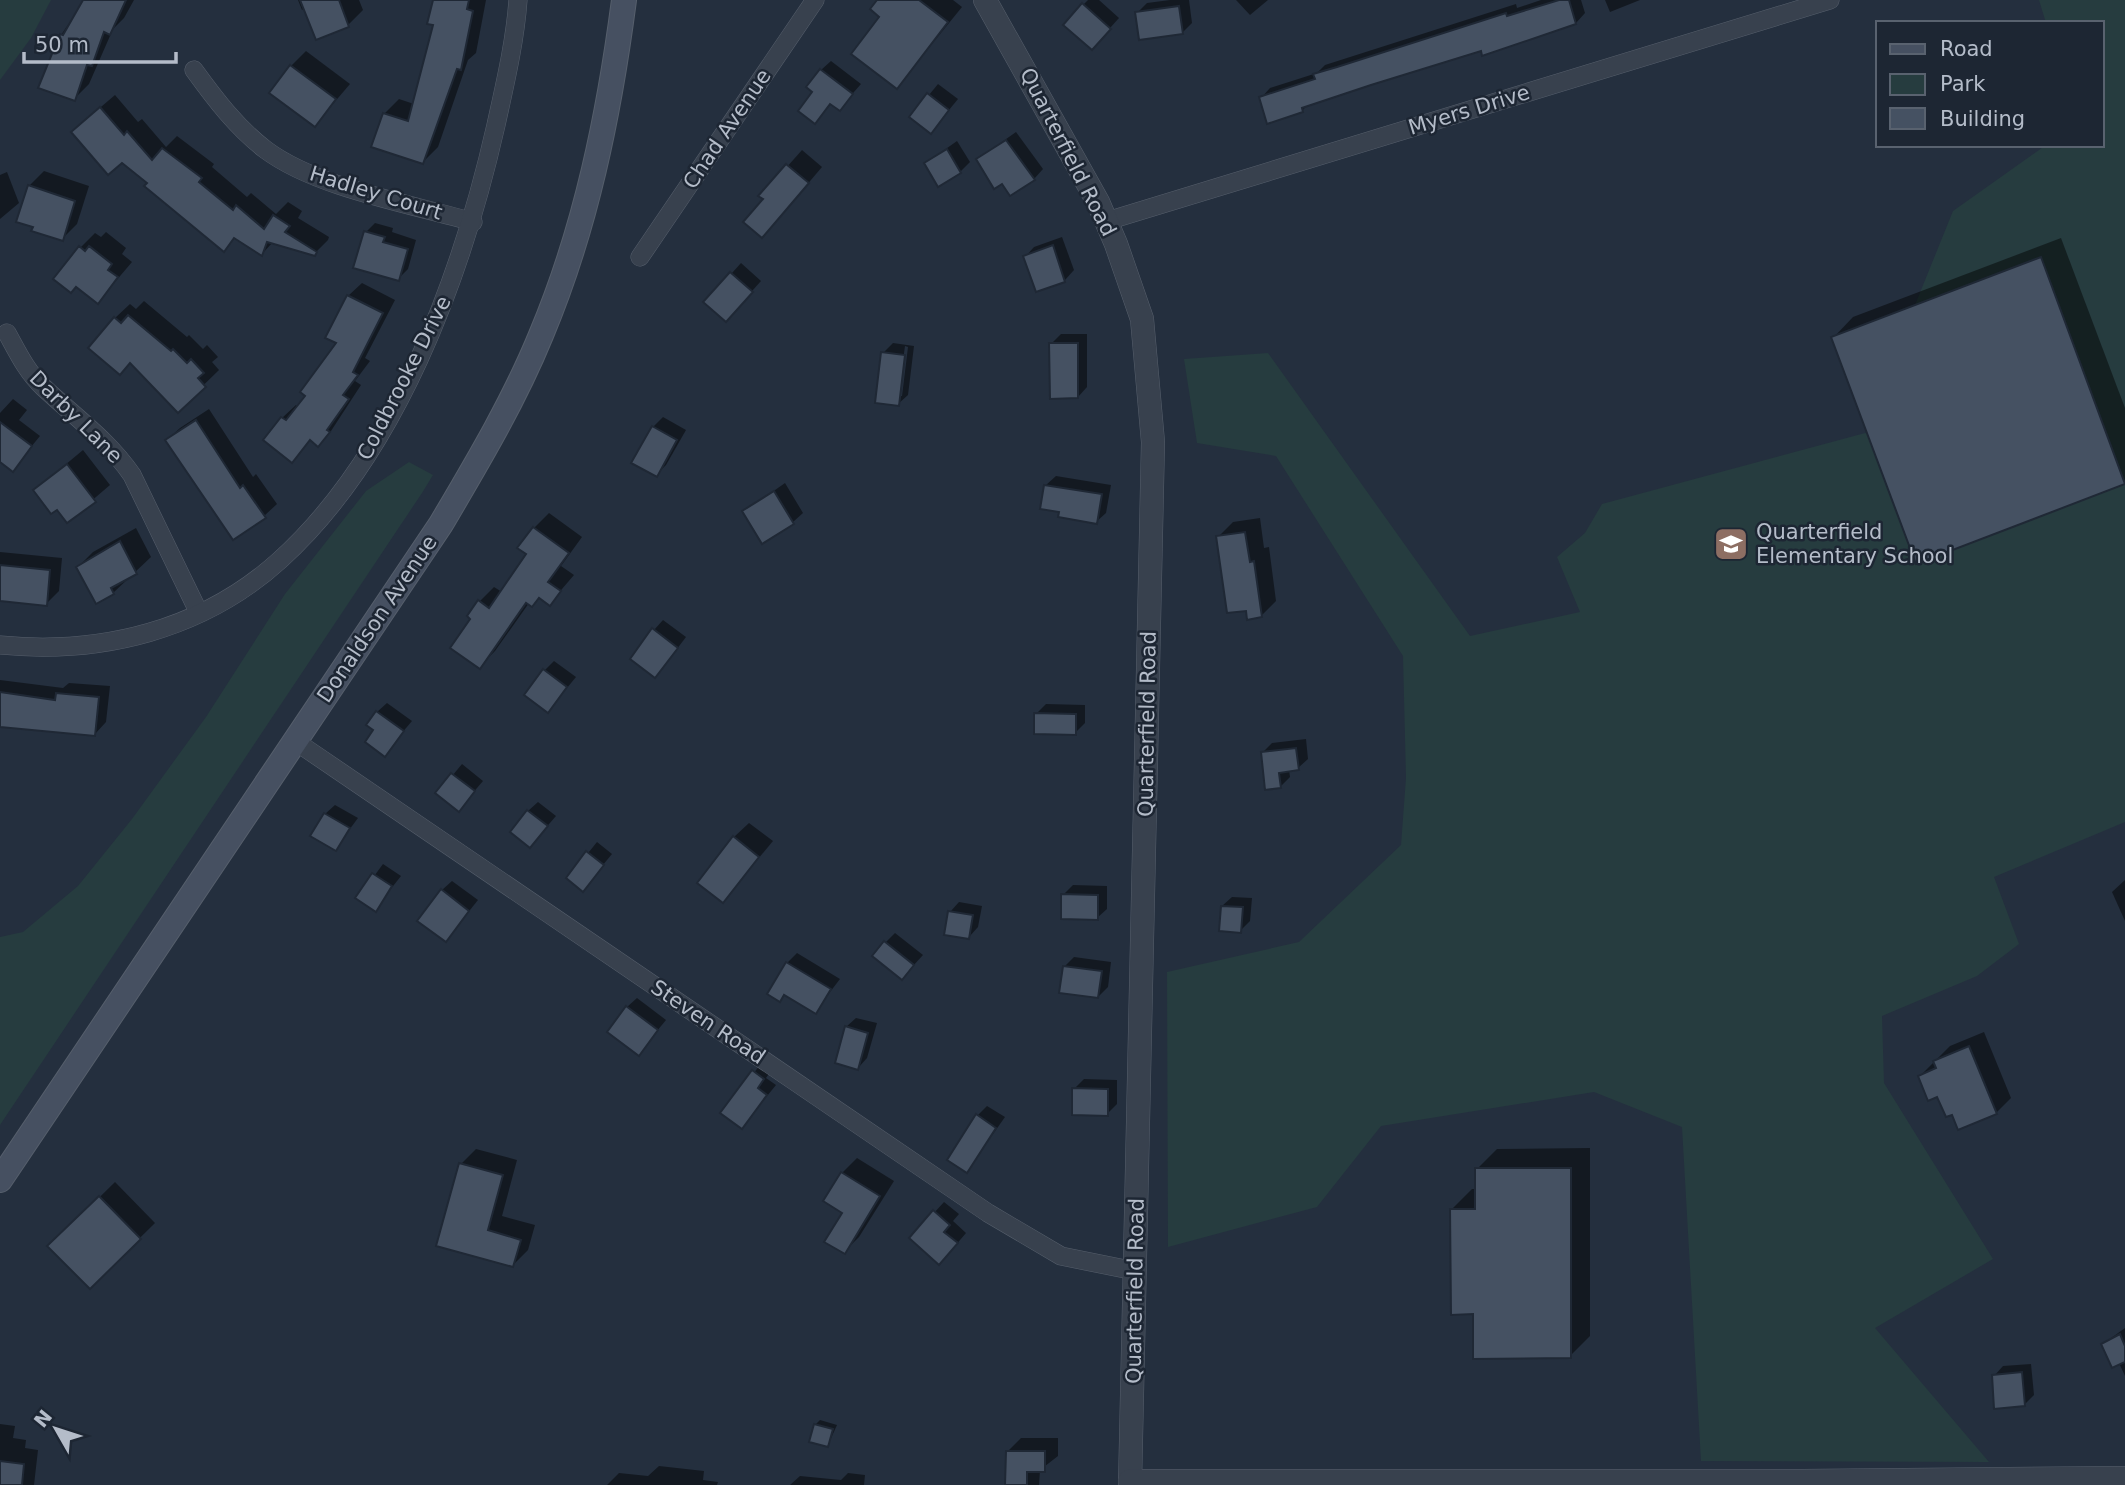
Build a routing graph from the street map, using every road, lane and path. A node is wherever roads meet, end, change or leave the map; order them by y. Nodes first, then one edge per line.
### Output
1 (518, 0) edge
2 (624, 0) edge
3 (815, 0) edge
4 (985, 0) edge
5 (1830, 0) edge
6 (1796, 5) edge
7 (194, 70) dead end
8 (1107, 221) junction
9 (473, 222) junction
10 (640, 257) dead end
11 (7, 333) dead end
12 (199, 613) junction
13 (0, 645) edge
14 (295, 741) junction
15 (0, 1180) edge
16 (1135, 1271) junction
17 (2125, 1478) edge
18 (1130, 1483) edge
19 (1802, 1483) edge

1 - 9 street, Coldbrooke Drive
2 - 14 main road, Donaldson Avenue
3 - 10 street, Chad Avenue
4 - 8 street, Quarterfield Road
5 - 6 street, Myers Drive
6 - 8 street, Myers Drive
7 - 9 street, Hadley Court
8 - 16 street, Quarterfield Road
9 - 12 street, Coldbrooke Drive
11 - 12 street, Darby Lane
12 - 13 street, Coldbrooke Drive
14 - 15 main road, Donaldson Avenue
14 - 16 street, Steven Road
16 - 18 street, Quarterfield Road
17 - 19 street
18 - 19 street

